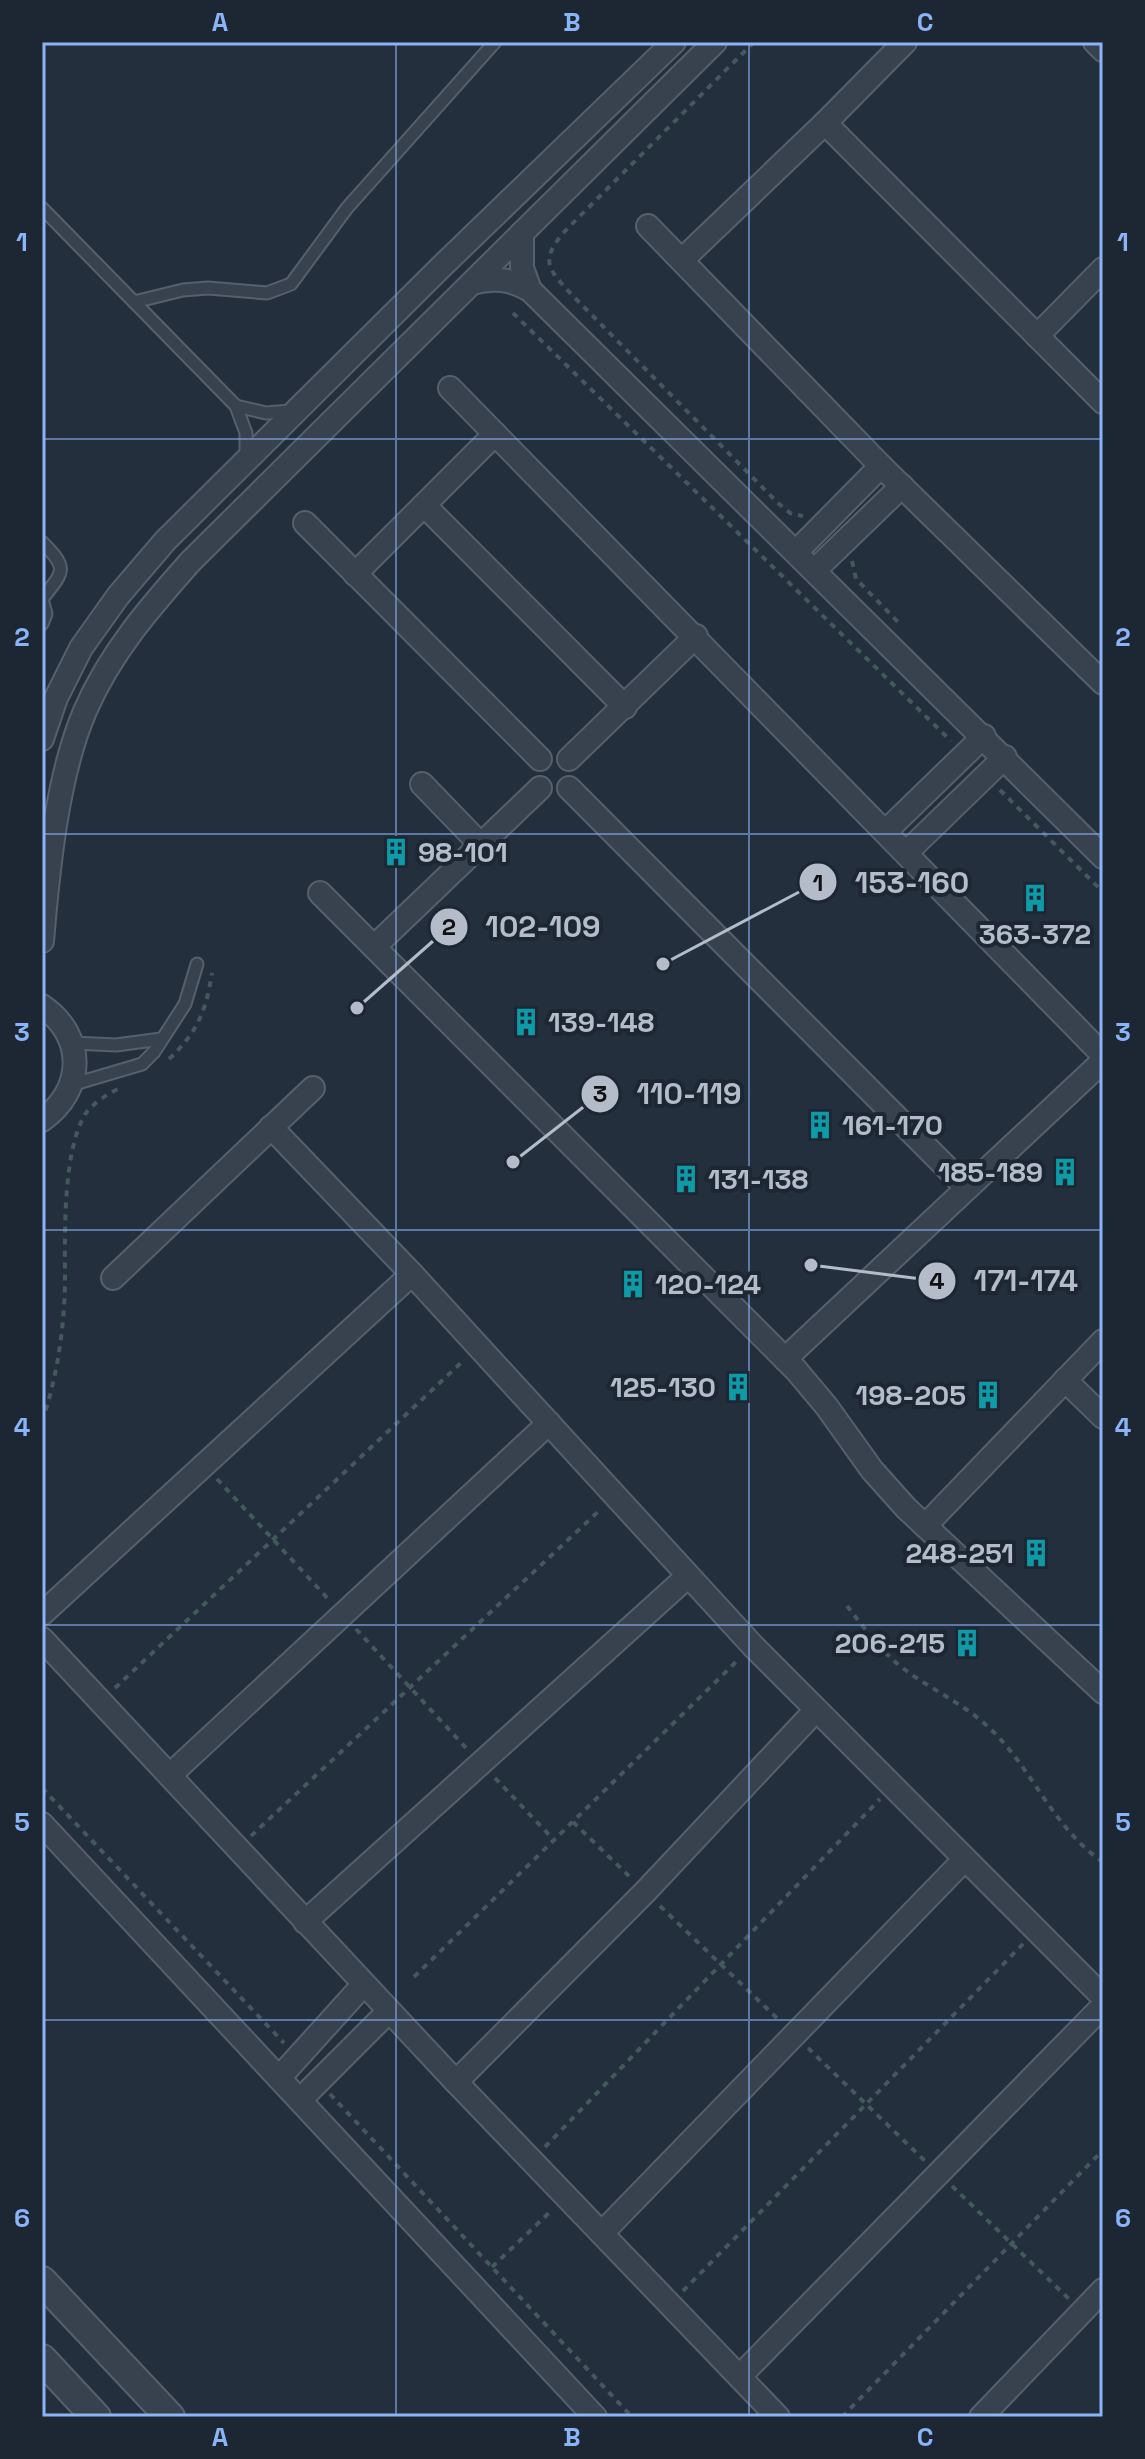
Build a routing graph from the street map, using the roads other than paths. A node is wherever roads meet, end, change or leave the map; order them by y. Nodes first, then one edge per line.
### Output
1 (495, 42) edge
2 (674, 42) edge
3 (715, 42) edge
4 (905, 42) edge
5 (1095, 42) edge
6 (1103, 50) edge
7 (825, 123) junction
8 (42, 208) edge
9 (648, 226) dead end
10 (522, 233) junction
11 (682, 260) junction
12 (1103, 269) edge
13 (472, 283) junction
14 (530, 290) junction
15 (134, 302) junction
16 (1037, 336) junction
17 (450, 388) dead end
18 (1103, 402) edge
19 (236, 406) junction
20 (297, 410) junction
21 (495, 434) junction
22 (246, 461) junction
23 (881, 466) junction
24 (902, 486) junction
25 (424, 505) junction
26 (305, 523) dead end
27 (42, 542) edge
28 (796, 552) junction
29 (815, 570) junction
30 (355, 574) junction
31 (42, 599) edge
32 (42, 624) edge
33 (696, 636) junction
34 (1099, 670) edge
35 (625, 707) junction
36 (984, 736) junction
37 (42, 739) edge
38 (1005, 757) junction
39 (540, 759) junction
40 (569, 759) junction
41 (422, 784) dead end
42 (540, 788) junction
43 (569, 788) junction
44 (886, 831) junction
45 (481, 845) junction
46 (907, 852) junction
47 (1103, 857) edge
48 (320, 893) dead end
49 (42, 941) edge
50 (374, 947) junction
51 (197, 964) dead end
52 (42, 1006) edge
53 (161, 1039) junction
54 (72, 1043) junction
55 (1103, 1055) edge
56 (1103, 1061) edge
57 (71, 1085) junction
58 (313, 1088) dead end
59 (42, 1121) edge
60 (271, 1127) junction
61 (967, 1188) junction
62 (412, 1274) junction
63 (113, 1278) dead end
64 (1103, 1341) edge
65 (785, 1359) junction
66 (1065, 1380) junction
67 (1103, 1417) edge
68 (549, 1423) junction
69 (925, 1526) junction
70 (688, 1576) junction
71 (42, 1614) edge
72 (42, 1639) edge
73 (1103, 1692) edge
74 (816, 1710) junction
75 (170, 1775) junction
76 (42, 1824) edge
77 (965, 1859) junction
78 (305, 1922) junction
79 (364, 1984) junction
80 (1103, 1997) edge
81 (1103, 2006) edge
82 (388, 2012) junction
83 (279, 2078) junction
84 (456, 2082) junction
85 (300, 2100) junction
86 (602, 2233) junction
87 (42, 2281) edge
88 (1103, 2290) edge
89 (42, 2359) edge
90 (740, 2376) junction
91 (96, 2417) edge
92 (170, 2417) edge
93 (595, 2417) edge
94 (778, 2417) edge
95 (981, 2417) edge

1 - 15 lane
2 - 20 street
3 - 10 street
4 - 7 street
5 - 6 street
7 - 11 street
7 - 16 street
8 - 15 lane
9 - 11 street
10 - 13 street
10 - 14 street
11 - 23 street
12 - 16 street
13 - 14 street
13 - 49 street
14 - 28 street
15 - 19 lane
16 - 18 street
17 - 21 street
19 - 20 lane
19 - 22 lane
20 - 22 street
21 - 25 street
21 - 33 street
22 - 37 street
23 - 24 street
23 - 28 street
24 - 29 street
24 - 34 street
25 - 30 street
25 - 35 street
26 - 30 street
27 - 31 lane
28 - 29 street
29 - 36 street
30 - 39 street
31 - 32 lane
33 - 35 street
33 - 44 street
35 - 40 street
36 - 38 street
36 - 44 street
38 - 46 street
38 - 47 street
39 - 40 street
39 - 42 street
40 - 43 street
41 - 45 street
42 - 43 street
42 - 45 street
43 - 61 street
44 - 46 street
45 - 50 street
46 - 55 street
48 - 50 street
50 - 65 street
51 - 53 lane
52 - 54 street
53 - 54 lane
53 - 57 lane
54 - 57 street
56 - 61 street
57 - 59 street
58 - 60 street
60 - 62 street
60 - 63 street
61 - 65 street
62 - 68 street
62 - 71 street
64 - 66 street
65 - 69 street
66 - 67 street
66 - 69 street
68 - 70 street
68 - 75 street
69 - 73 street
70 - 74 street
70 - 78 street
72 - 75 street
74 - 77 street
74 - 84 street
75 - 78 street
76 - 83 street
77 - 80 street
77 - 86 street
78 - 79 street
79 - 82 street
79 - 83 street
81 - 90 street
82 - 84 street
82 - 85 street
83 - 85 street
84 - 86 street
85 - 93 street
86 - 90 street
87 - 92 street
88 - 95 street
89 - 91 street
90 - 94 street

